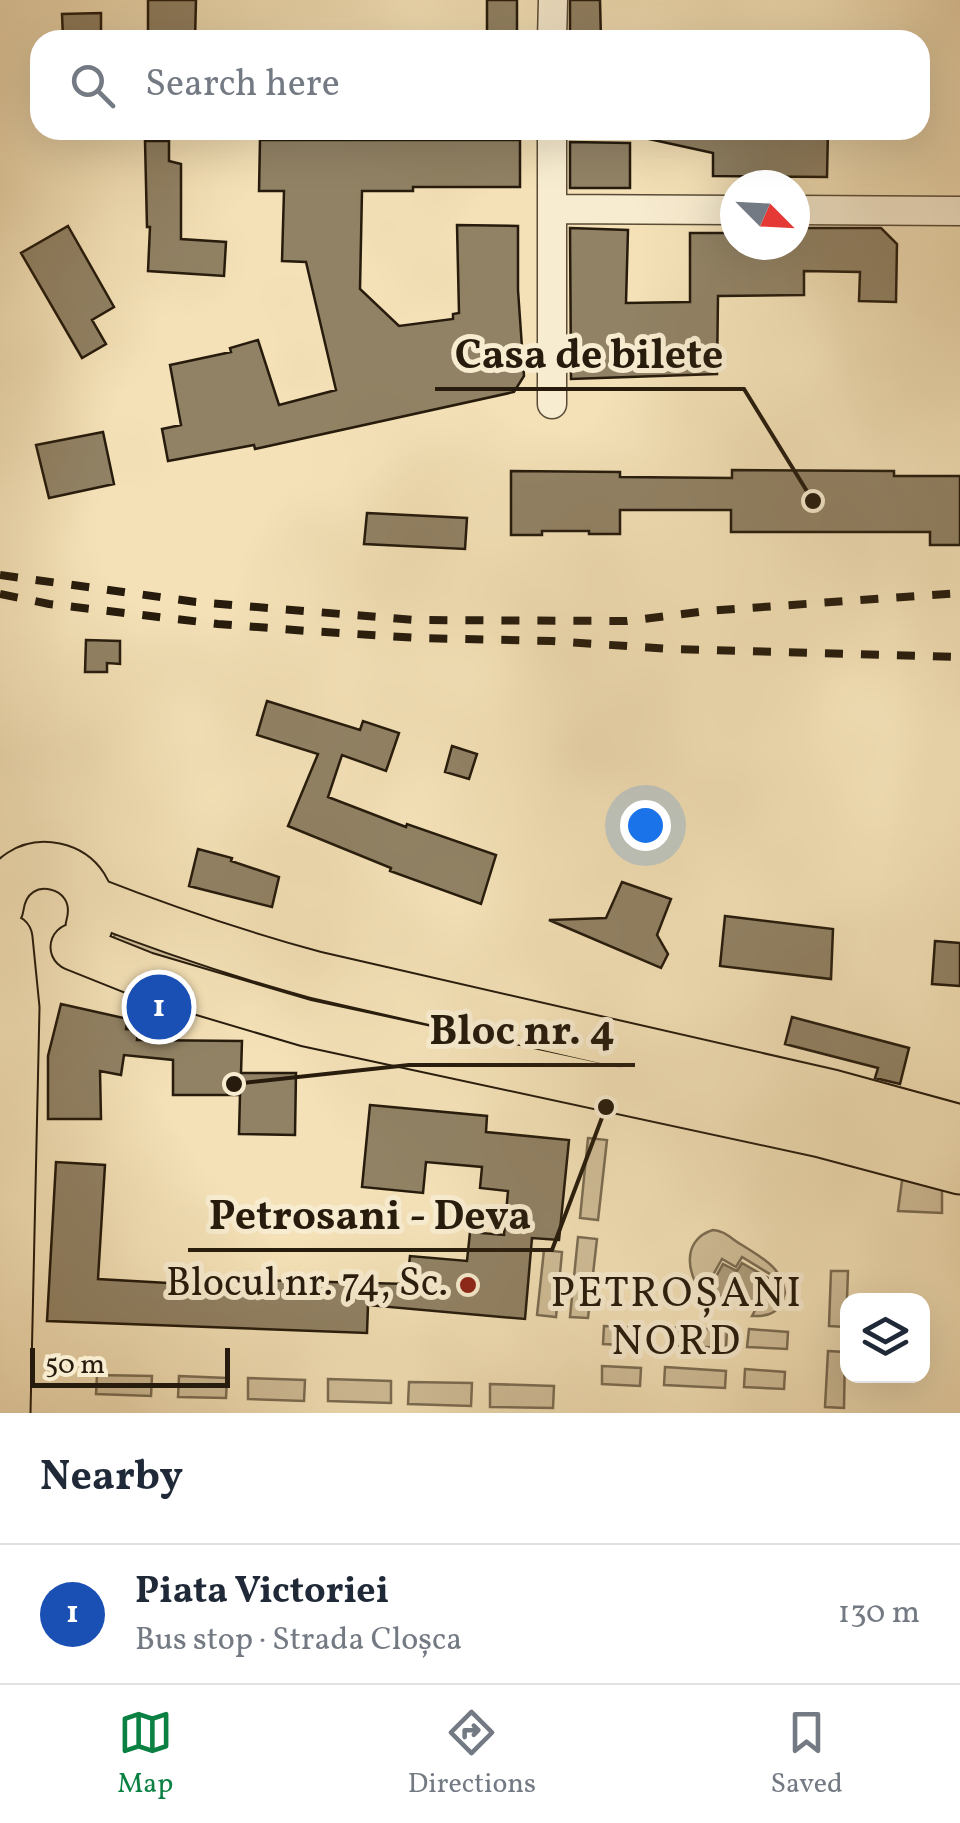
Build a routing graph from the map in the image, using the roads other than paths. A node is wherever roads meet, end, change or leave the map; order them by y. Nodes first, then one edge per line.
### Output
1 (553, 0) edge
2 (552, 30) edge
3 (552, 140) edge
4 (552, 209) junction
5 (720, 210) edge
6 (810, 210) edge
7 (960, 210) edge
8 (552, 404) dead end
9 (90, 900) junction
10 (17, 914) edge
11 (781, 1104) junction
12 (960, 1128) edge
13 (7, 1165) edge
14 (960, 1171) edge
15 (8, 1413) edge

1 - 2 street
3 - 4 street
4 - 5 street
4 - 8 street
6 - 7 street
9 - 10 main road
9 - 10 main road
9 - 11 main road
10 - 11 main road
10 - 13 main road
11 - 12 main road
11 - 14 main road
13 - 15 main road

